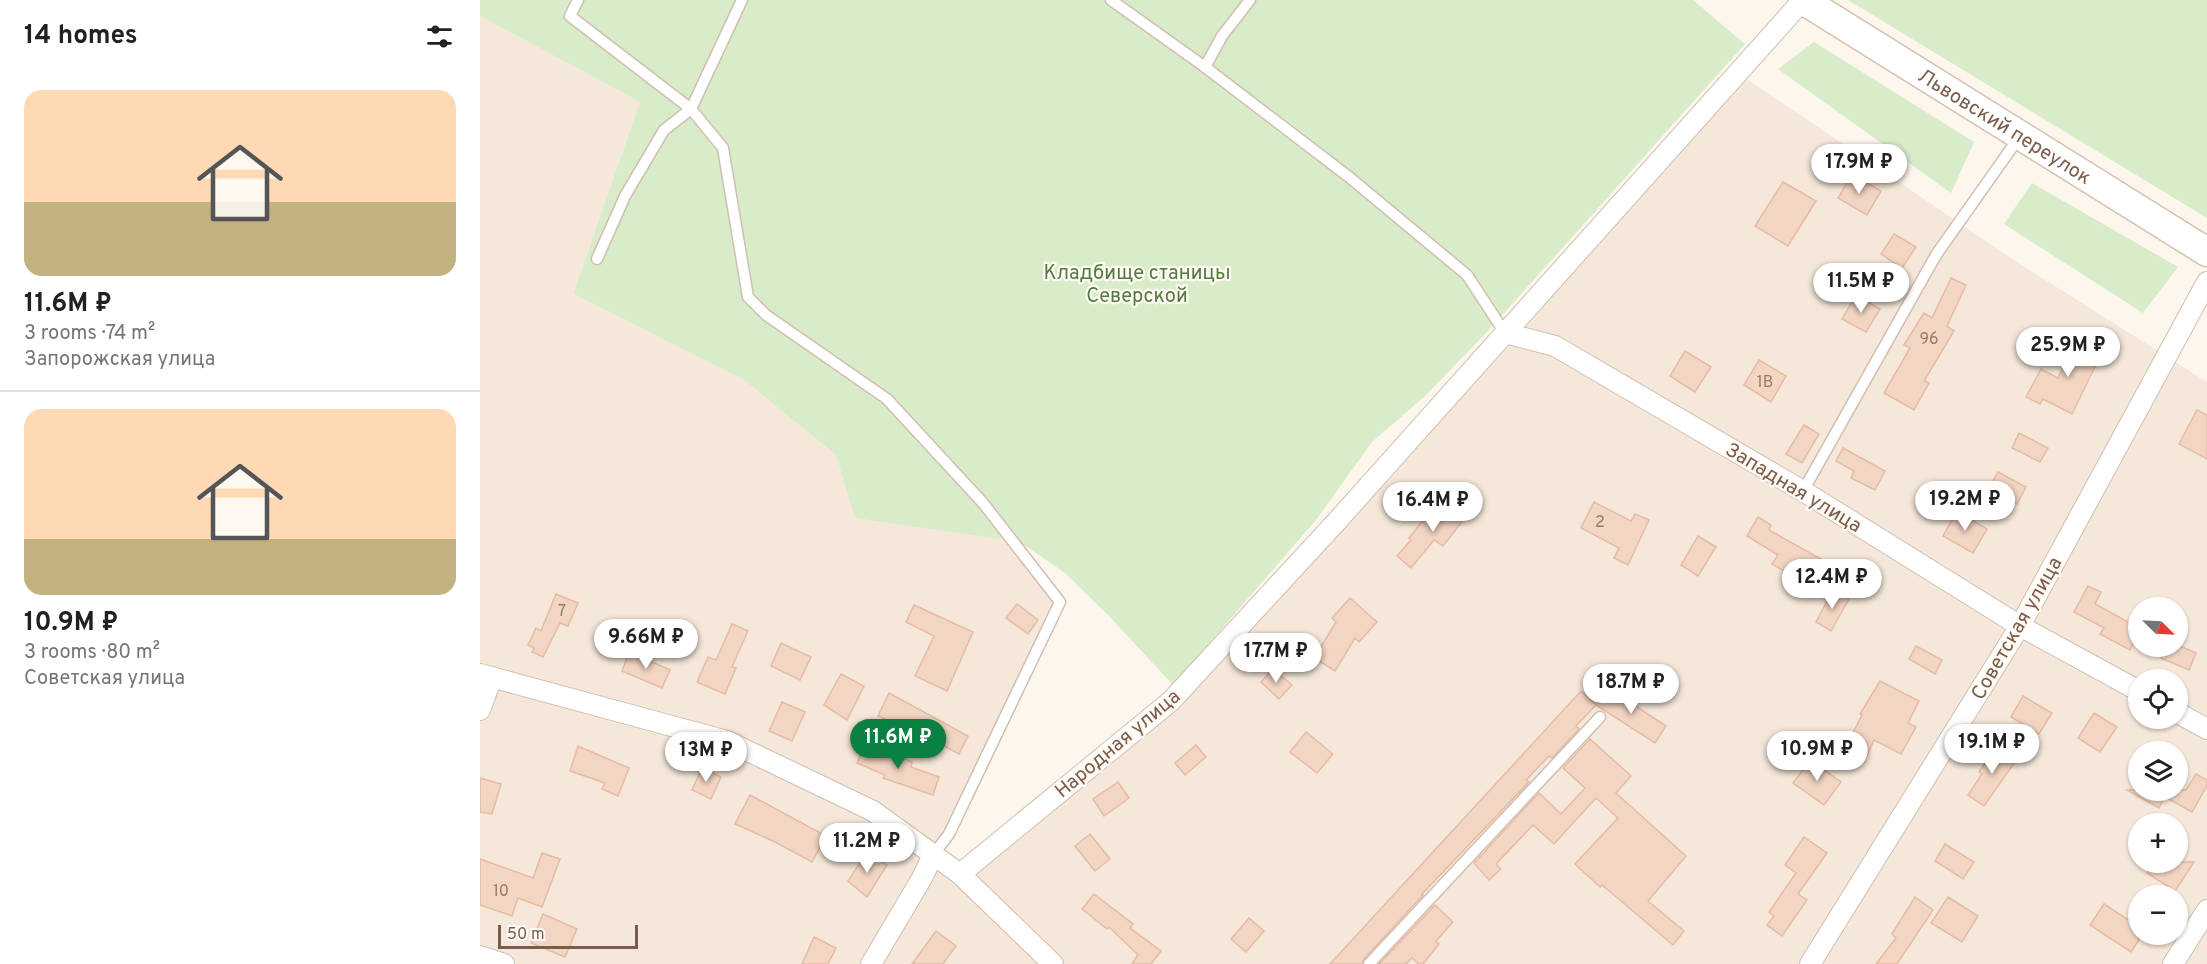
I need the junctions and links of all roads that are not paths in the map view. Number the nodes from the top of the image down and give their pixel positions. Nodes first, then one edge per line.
1 (579, 0) edge
2 (742, 0) edge
3 (1111, 0) edge
4 (1250, 0) edge
5 (1803, 0) edge
6 (1205, 67) junction
7 (691, 110) junction
8 (2020, 136) junction
9 (2207, 252) edge
10 (597, 259) dead end
11 (2207, 282) edge
12 (1505, 333) junction
13 (1803, 491) junction
14 (2020, 626) junction
15 (486, 675) edge
16 (2128, 685) edge
17 (480, 710) edge
18 (1600, 717) dead end
19 (2188, 719) edge
20 (2207, 729) edge
21 (933, 855) junction
22 (960, 874) junction
23 (2207, 910) edge
24 (480, 956) edge
25 (504, 964) edge
26 (871, 964) edge
27 (1053, 964) edge
28 (1369, 964) edge
29 (1810, 964) edge
30 (2173, 964) edge

1 - 7 lane
2 - 7 lane
3 - 6 lane
4 - 6 lane
5 - 8 main road, Львовский переулок
5 - 12 street, Народная улица
6 - 12 lane
7 - 10 lane
7 - 21 lane
8 - 9 main road, Львовский переулок
8 - 13 lane
11 - 14 street, Советская улица
12 - 13 street, Западная улица
12 - 22 street, Народная улица
13 - 14 street, Западная улица
14 - 16 street, Западная улица
14 - 29 street, Советская улица
15 - 17 street
15 - 21 street
18 - 28 lane
19 - 20 street
21 - 22 street
21 - 26 street
22 - 27 street
23 - 30 street
24 - 25 street

